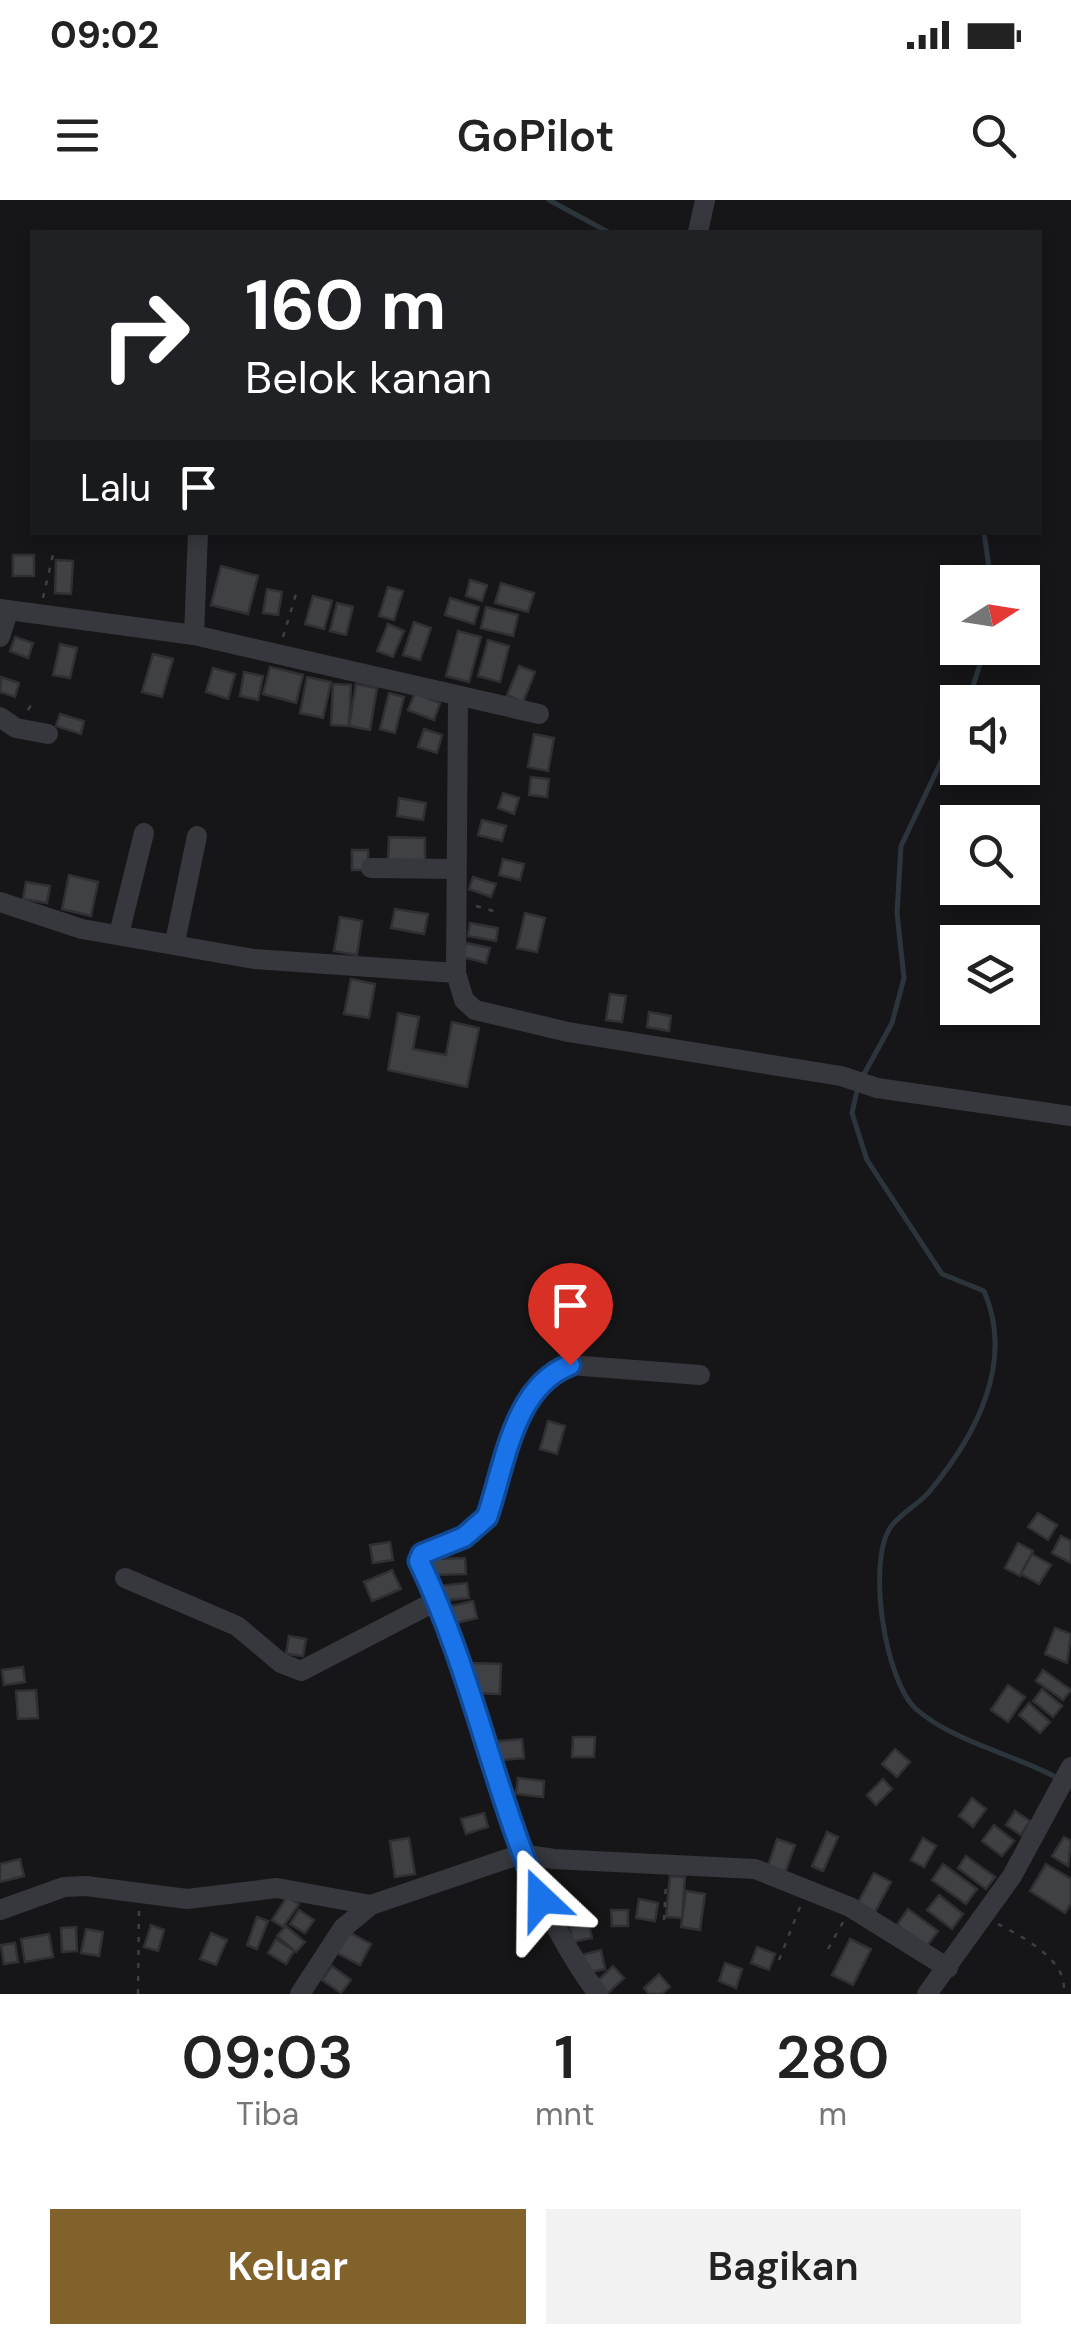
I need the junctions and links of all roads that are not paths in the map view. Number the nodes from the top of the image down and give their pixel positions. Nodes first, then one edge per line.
1 (705, 200) edge
2 (698, 230) edge
3 (198, 535) edge
4 (4, 610) edge
5 (194, 635) junction
6 (0, 636) edge
7 (458, 698) junction
8 (538, 714) dead end
9 (0, 717) edge
10 (48, 734) dead end
11 (144, 833) dead end
12 (197, 836) dead end
13 (371, 868) dead end
14 (455, 869) junction
15 (0, 902) edge
16 (119, 934) junction
17 (175, 942) junction
18 (456, 973) junction
19 (1071, 1116) edge
20 (700, 1376) dead end
21 (125, 1578) dead end
22 (434, 1602) junction
23 (1071, 1767) edge
24 (1058, 1810) edge
25 (521, 1854) junction
26 (371, 1904) junction
27 (0, 1910) edge
28 (948, 1968) junction
29 (300, 1994) edge
30 (598, 1994) edge
31 (928, 1994) edge

1 - 2 street
3 - 5 street
4 - 5 street
4 - 6 street
5 - 7 street
7 - 8 street
7 - 14 street
9 - 10 street
11 - 16 street
12 - 17 street
13 - 14 street
14 - 18 street
15 - 16 street
16 - 17 street
17 - 18 street
18 - 19 street
20 - 22 street
21 - 22 street
22 - 25 street
23 - 24 street
24 - 28 street
25 - 26 street
25 - 28 street
25 - 30 street
26 - 27 street
26 - 29 street
28 - 31 street

